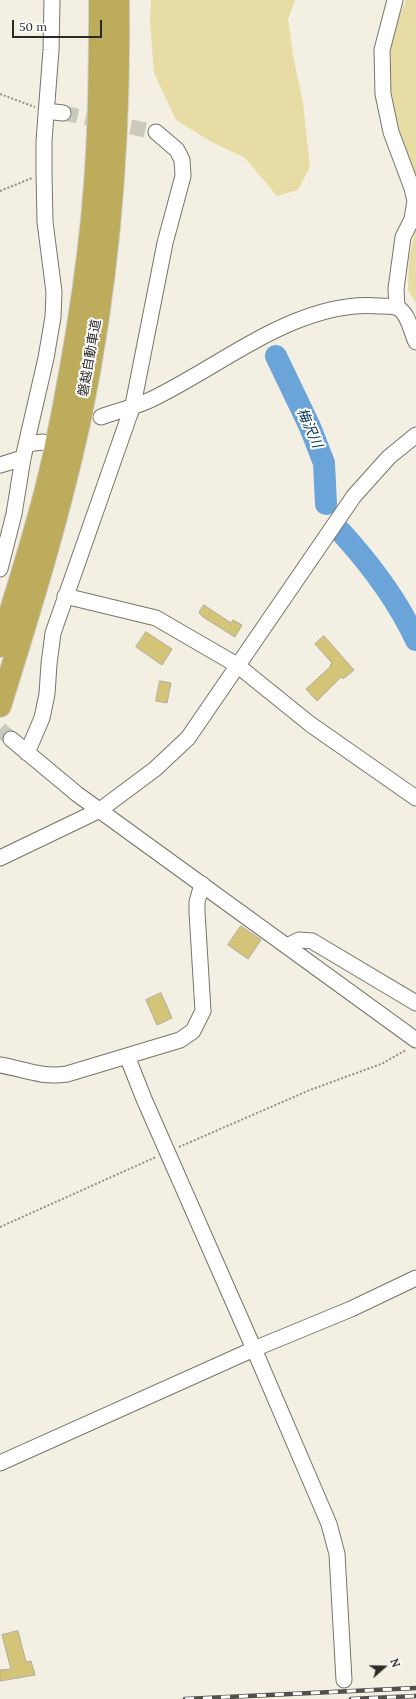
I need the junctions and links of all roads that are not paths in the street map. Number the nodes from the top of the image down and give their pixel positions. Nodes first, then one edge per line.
1 (52, 0) edge
2 (100, 0) edge
3 (118, 0) edge
4 (395, 0) edge
5 (46, 111) junction
6 (63, 113) tunnel mouth
7 (156, 132) tunnel mouth
8 (397, 307) junction
9 (416, 342) edge
10 (133, 405) junction
11 (101, 417) dead end
12 (416, 435) edge
13 (43, 442) dead end
14 (25, 451) junction
15 (0, 465) edge
16 (0, 569) edge
17 (65, 596) junction
18 (0, 646) edge
19 (237, 665) junction
20 (0, 706) edge
21 (11, 739) tunnel mouth
22 (26, 753) junction
23 (416, 798) edge
24 (100, 810) junction
25 (0, 858) edge
26 (202, 884) junction
27 (288, 946) junction
28 (416, 1003) edge
29 (412, 1044) edge
30 (127, 1056) junction
31 (0, 1065) edge
32 (416, 1278) edge
33 (254, 1348) junction
34 (0, 1463) edge
35 (344, 1680) dead end

1 - 5 street
2 - 18 highway, 磐越自動車道
3 - 20 highway, 磐越自動車道
4 - 8 street
5 - 6 street
5 - 14 street
7 - 10 street
8 - 9 street
8 - 10 street
10 - 11 street
10 - 17 street
12 - 19 street
13 - 14 street
14 - 15 street
14 - 16 street
17 - 19 street
17 - 22 street
19 - 23 street
19 - 24 street
21 - 22 street
22 - 24 street
24 - 25 street
24 - 26 street
26 - 27 street
26 - 30 street
27 - 28 street
27 - 29 street
30 - 31 street
30 - 33 street
32 - 33 street
33 - 34 street
33 - 35 street

